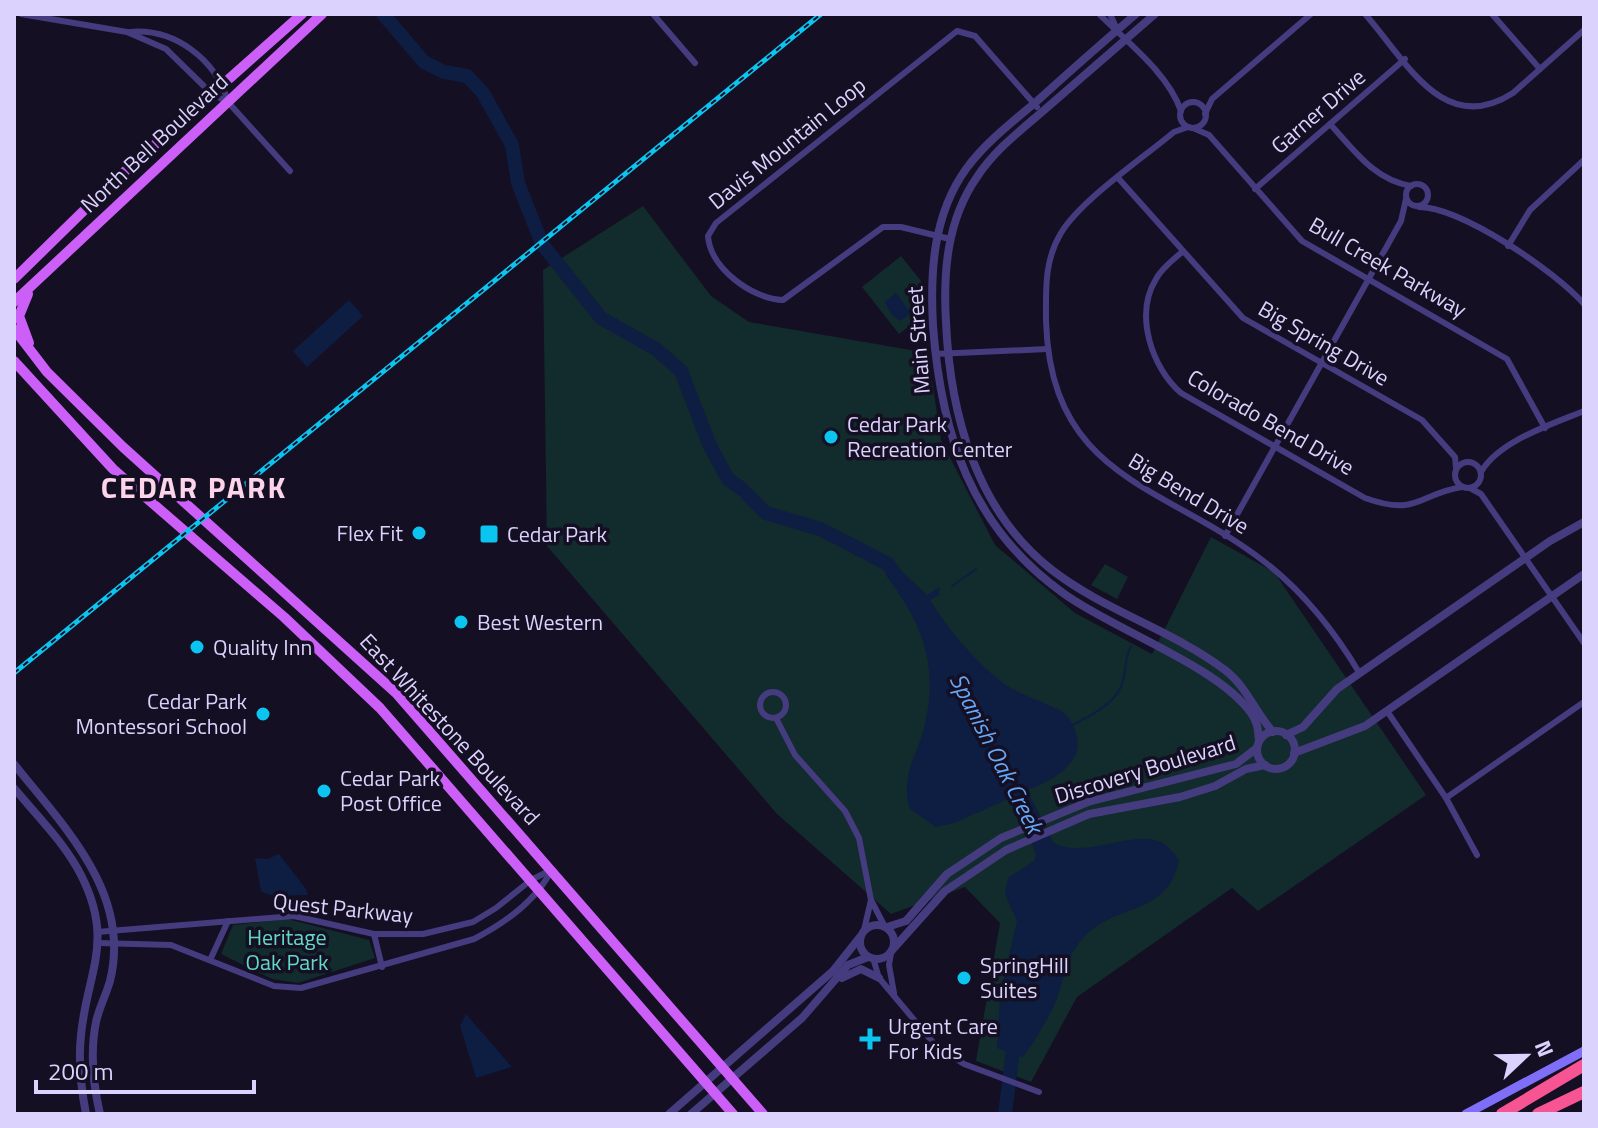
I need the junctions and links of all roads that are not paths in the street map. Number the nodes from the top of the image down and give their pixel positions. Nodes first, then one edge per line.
1 (21, 14) edge
2 (302, 14) edge
3 (322, 14) edge
4 (653, 14) edge
5 (1099, 14) edge
6 (1110, 14) edge
7 (1136, 14) edge
8 (1155, 14) edge
9 (1311, 14) edge
10 (1365, 14) edge
11 (1492, 14) edge
12 (1118, 30) junction
13 (1584, 30) edge
14 (127, 32) junction
15 (1126, 39) junction
16 (1405, 59) junction
17 (695, 63) dead end
18 (1540, 69) junction
19 (223, 83) junction
20 (212, 94) junction
21 (1176, 96) junction
22 (1212, 99) junction
23 (228, 102) junction
24 (1034, 103) junction
25 (1194, 103) junction
26 (1042, 112) junction
27 (1181, 114) junction
28 (1205, 116) junction
29 (1330, 124) junction
30 (1191, 128) junction
31 (1174, 132) junction
32 (1209, 135) junction
33 (1584, 160) edge
34 (290, 171) dead end
35 (1119, 179) junction
36 (1395, 183) junction
37 (1411, 186) junction
38 (1255, 189) junction
39 (1428, 192) junction
40 (1406, 198) junction
41 (1417, 207) junction
42 (1436, 207) junction
43 (1401, 221) junction
44 (938, 236) junction
45 (950, 239) junction
46 (1508, 246) junction
47 (1182, 252) junction
48 (17, 275) edge
49 (40, 277) junction
50 (1368, 279) junction
51 (1584, 291) edge
52 (1578, 297) junction
53 (14, 302) edge
54 (1584, 304) edge
55 (14, 329) edge
56 (1047, 349) junction
57 (947, 353) junction
58 (935, 354) junction
59 (34, 356) junction
60 (14, 361) edge
61 (1321, 363) junction
62 (1584, 411) edge
63 (1545, 428) junction
64 (962, 434) junction
65 (951, 437) junction
66 (1274, 447) junction
67 (1455, 457) junction
68 (1471, 462) junction
69 (1486, 463) junction
70 (1455, 472) junction
71 (1481, 472) junction
72 (1480, 481) junction
73 (1462, 487) junction
74 (1470, 488) junction
75 (1449, 489) junction
76 (1481, 494) junction
77 (1584, 522) edge
78 (1013, 530) junction
79 (1225, 536) junction
80 (1004, 538) junction
81 (1526, 559) junction
82 (1584, 574) edge
83 (1552, 597) junction
84 (1125, 613) junction
85 (1117, 625) junction
86 (1584, 643) edge
87 (1360, 674) junction
88 (1584, 702) edge
89 (1387, 711) junction
90 (776, 718) junction
91 (1273, 732) junction
92 (1286, 735) junction
93 (1258, 745) junction
94 (1294, 753) junction
95 (14, 764) edge
96 (1265, 765) junction
97 (14, 788) edge
98 (1446, 798) junction
99 (1477, 855) dead end
100 (551, 871) junction
101 (531, 880) junction
102 (541, 891) junction
103 (871, 900) junction
104 (229, 920) junction
105 (885, 926) junction
106 (458, 928) junction
107 (112, 931) junction
108 (97, 932) junction
109 (374, 934) junction
110 (862, 934) junction
111 (98, 943) junction
112 (113, 943) junction
113 (463, 943) junction
114 (892, 951) junction
115 (211, 958) junction
116 (870, 958) junction
117 (382, 967) junction
118 (879, 978) junction
119 (829, 990) junction
120 (894, 993) junction
121 (1584, 1051) edge
122 (1584, 1065) edge
123 (721, 1068) junction
124 (731, 1079) junction
125 (706, 1082) junction
126 (715, 1092) junction
127 (1039, 1092) dead end
128 (1584, 1092) edge
129 (86, 1114) edge
130 (100, 1114) edge
131 (669, 1114) edge
132 (691, 1114) edge
133 (733, 1114) edge
134 (763, 1114) edge
135 (1466, 1114) edge
136 (1502, 1114) edge
137 (1538, 1114) edge

1 - 14 street
2 - 19 main road, North Bell Boulevard
3 - 23 main road, North Bell Boulevard
4 - 17 street
5 - 12 street
6 - 12 street
7 - 12 street, Main Street
8 - 15 street, Main Street
9 - 22 street
10 - 16 street
11 - 18 street
12 - 15 street
12 - 24 street, Main Street
13 - 18 street
14 - 19 street
14 - 20 street
15 - 21 street
15 - 26 street, Main Street
16 - 18 street
16 - 29 street, Garner Drive
19 - 20 main road, North Bell Boulevard
19 - 23 street
20 - 23 street
20 - 48 main road, North Bell Boulevard
21 - 25 street
21 - 27 street
22 - 25 street
22 - 28 street
23 - 34 street
23 - 49 main road, North Bell Boulevard
24 - 26 street, Davis Mountain Loop
24 - 44 street, Main Street
24 - 44 street, Davis Mountain Loop
25 - 27 street
25 - 28 street
26 - 45 street, Main Street
27 - 30 street
27 - 31 street, Big Bend Drive
28 - 30 street
28 - 32 street, Bull Creek Parkway
29 - 36 street
29 - 38 street, Garner Drive
30 - 31 street, Big Bend Drive
30 - 32 street, Bull Creek Parkway
31 - 35 street, Big Bend Drive
32 - 38 street, Bull Creek Parkway
33 - 46 street
35 - 47 street, Big Spring Drive
35 - 56 street, Big Bend Drive
36 - 37 street
36 - 40 street
37 - 39 street
37 - 40 street
38 - 50 street, Bull Creek Parkway
39 - 41 street
39 - 42 street
40 - 41 street
40 - 43 street
41 - 42 street
41 - 43 street
42 - 46 street
43 - 50 street
44 - 45 street, Davis Mountain Loop
44 - 58 street, Main Street
45 - 57 street, Main Street
46 - 52 street
47 - 61 street, Big Spring Drive
47 - 66 street, Colorado Bend Drive
49 - 53 main road, North Bell Boulevard
49 - 59 main road
50 - 61 street
50 - 63 street, Bull Creek Parkway
51 - 52 street
52 - 54 street
55 - 59 main road, East Whitestone Boulevard
56 - 57 street
56 - 79 street, Big Bend Drive
57 - 58 street
57 - 64 street, Main Street
58 - 65 street, Main Street
59 - 100 main road, East Whitestone Boulevard
60 - 101 main road, East Whitestone Boulevard
61 - 66 street
61 - 67 street, Big Spring Drive
62 - 63 street
63 - 69 street
64 - 65 street
64 - 78 street, Main Street
65 - 80 street, Main Street
66 - 75 street, Colorado Bend Drive
66 - 79 street
67 - 68 street
67 - 70 street
68 - 69 street
68 - 70 street
68 - 71 street
69 - 71 street
70 - 73 street
70 - 75 street
71 - 72 street
72 - 74 street
72 - 76 street
73 - 74 street
73 - 75 street, Colorado Bend Drive
74 - 76 street
76 - 81 street
77 - 81 street
78 - 80 street
78 - 84 street, Main Street
79 - 87 street, Big Bend Drive
80 - 85 street, Main Street
81 - 83 street
81 - 87 street
82 - 83 street
83 - 86 street
83 - 89 street
84 - 85 street
84 - 91 street, Main Street
85 - 93 street, Main Street
87 - 92 street
88 - 98 street
89 - 94 street
89 - 98 street
90 - 90 street
90 - 103 street
91 - 92 street
91 - 93 street
92 - 94 street
93 - 96 street
93 - 105 street, Discovery Boulevard
94 - 96 street
95 - 107 street
96 - 114 street, Discovery Boulevard
97 - 108 street
98 - 99 street
100 - 101 street, Quest Parkway
100 - 102 street, Quest Parkway
100 - 123 main road, East Whitestone Boulevard
101 - 102 main road, East Whitestone Boulevard
101 - 106 street, Quest Parkway
102 - 113 street, Quest Parkway
102 - 125 main road, East Whitestone Boulevard
103 - 105 street
103 - 110 street
104 - 107 street, Quest Parkway
104 - 109 street, Quest Parkway
104 - 115 street
105 - 110 street
105 - 114 street
106 - 109 street, Quest Parkway
106 - 113 street
107 - 108 street, Quest Parkway
107 - 112 street
108 - 111 street
109 - 117 street
110 - 116 street
110 - 123 street
111 - 112 street, Quest Parkway
111 - 129 street
112 - 115 street, Quest Parkway
112 - 130 street
113 - 117 street, Quest Parkway
114 - 116 street
114 - 120 street
115 - 117 street, Quest Parkway
116 - 118 street
116 - 119 street
118 - 119 street
118 - 120 street
119 - 124 street
120 - 127 street
121 - 135 main road
122 - 136 highway
123 - 124 main road, East Whitestone Boulevard
123 - 125 street
124 - 126 street
124 - 134 main road, East Whitestone Boulevard
125 - 126 main road, East Whitestone Boulevard
125 - 131 street
126 - 132 street
126 - 133 main road, East Whitestone Boulevard
128 - 137 highway

